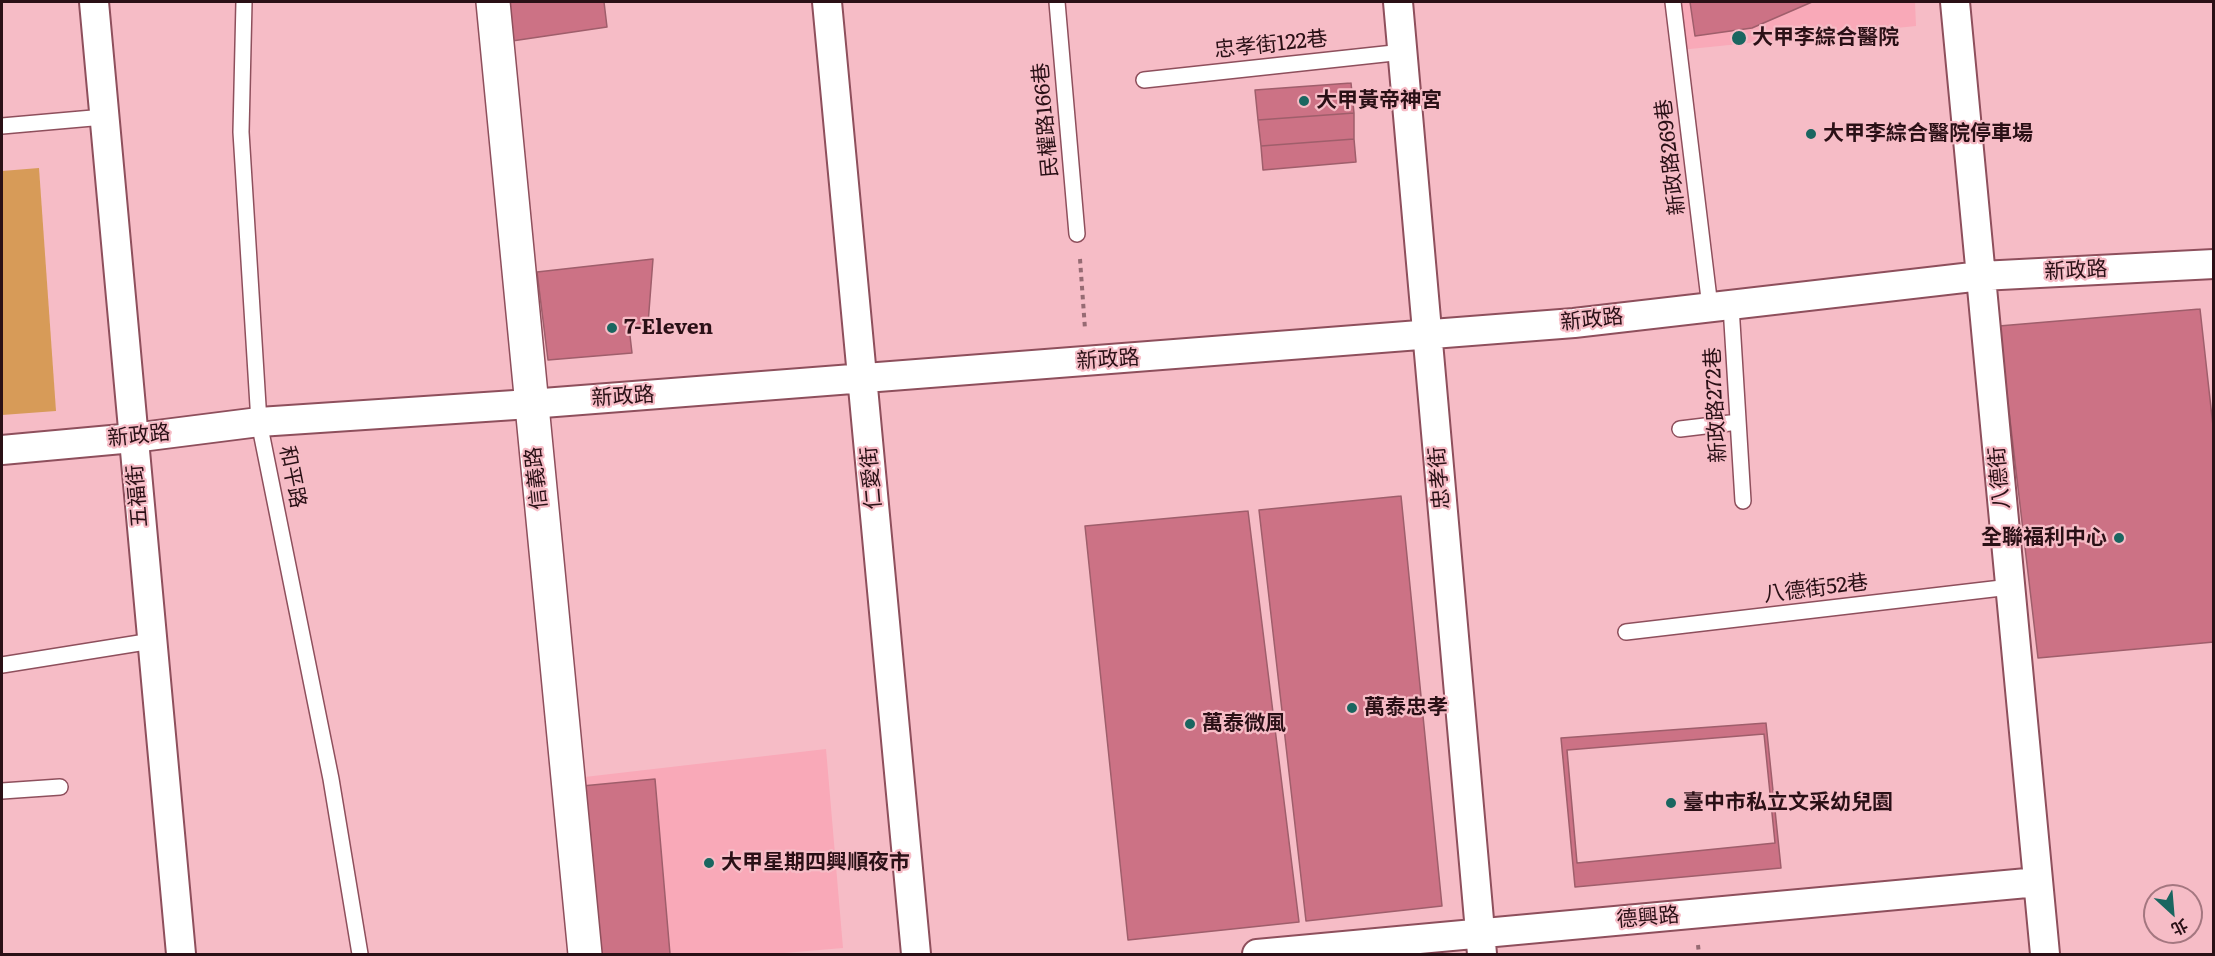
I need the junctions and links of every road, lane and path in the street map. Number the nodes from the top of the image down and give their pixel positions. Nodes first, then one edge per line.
1 (94, 2) edge
2 (243, 2) edge
3 (493, 2) edge
4 (827, 2) edge
5 (1057, 2) edge
6 (1398, 2) edge
7 (1673, 2) edge
8 (1955, 2) edge
9 (1403, 52) junction
10 (1144, 80) dead end
11 (104, 117) junction
12 (2, 126) edge
13 (1077, 234) joint
14 (2214, 264) edge
15 (1981, 276) junction
16 (1720, 307) junction
17 (1428, 335) junction
18 (1088, 361) junction
19 (862, 379) junction
20 (530, 404) junction
21 (259, 422) junction
22 (1738, 422) junction
23 (1680, 429) dead end
24 (133, 438) junction
25 (2, 450) edge
26 (1743, 501) dead end
27 (2010, 587) junction
28 (1626, 632) dead end
29 (152, 641) junction
30 (2, 665) edge
31 (60, 787) dead end
32 (2, 791) edge
33 (2038, 882) junction
34 (1481, 944) edge
35 (181, 954) edge
36 (360, 954) edge
37 (585, 954) edge
38 (916, 954) edge
39 (1257, 954) edge
40 (2045, 954) edge

1 - 11 street, 五福街
2 - 21 lane, 和平路
3 - 20 street, 信義路
4 - 19 street, 仁愛街
5 - 13 lane, 民權路166巷
6 - 9 street, 忠孝街
7 - 16 lane, 新政路269巷
8 - 15 street, 八德街
9 - 10 lane, 忠孝街122巷
9 - 17 street, 忠孝街
11 - 12 lane
11 - 24 street, 五福街
13 - 18 path
14 - 15 street, 新政路
15 - 16 street, 新政路
15 - 27 street, 八德街
16 - 17 street, 新政路
16 - 22 lane, 新政路272巷
17 - 18 street, 新政路
17 - 34 street, 忠孝街
18 - 19 street, 新政路
19 - 20 street, 新政路
19 - 38 street, 仁愛街
20 - 21 street, 新政路
20 - 37 street, 信義路
21 - 24 street, 新政路
21 - 36 lane, 和平路
22 - 23 lane
22 - 26 lane, 新政路272巷
24 - 25 street, 新政路
24 - 29 street, 五福街
27 - 28 lane, 八德街52巷
27 - 33 street, 八德街
29 - 30 lane
29 - 35 street, 五福街
31 - 32 lane
33 - 34 street, 德興路
33 - 40 street, 八德街
34 - 39 street, 德興路

